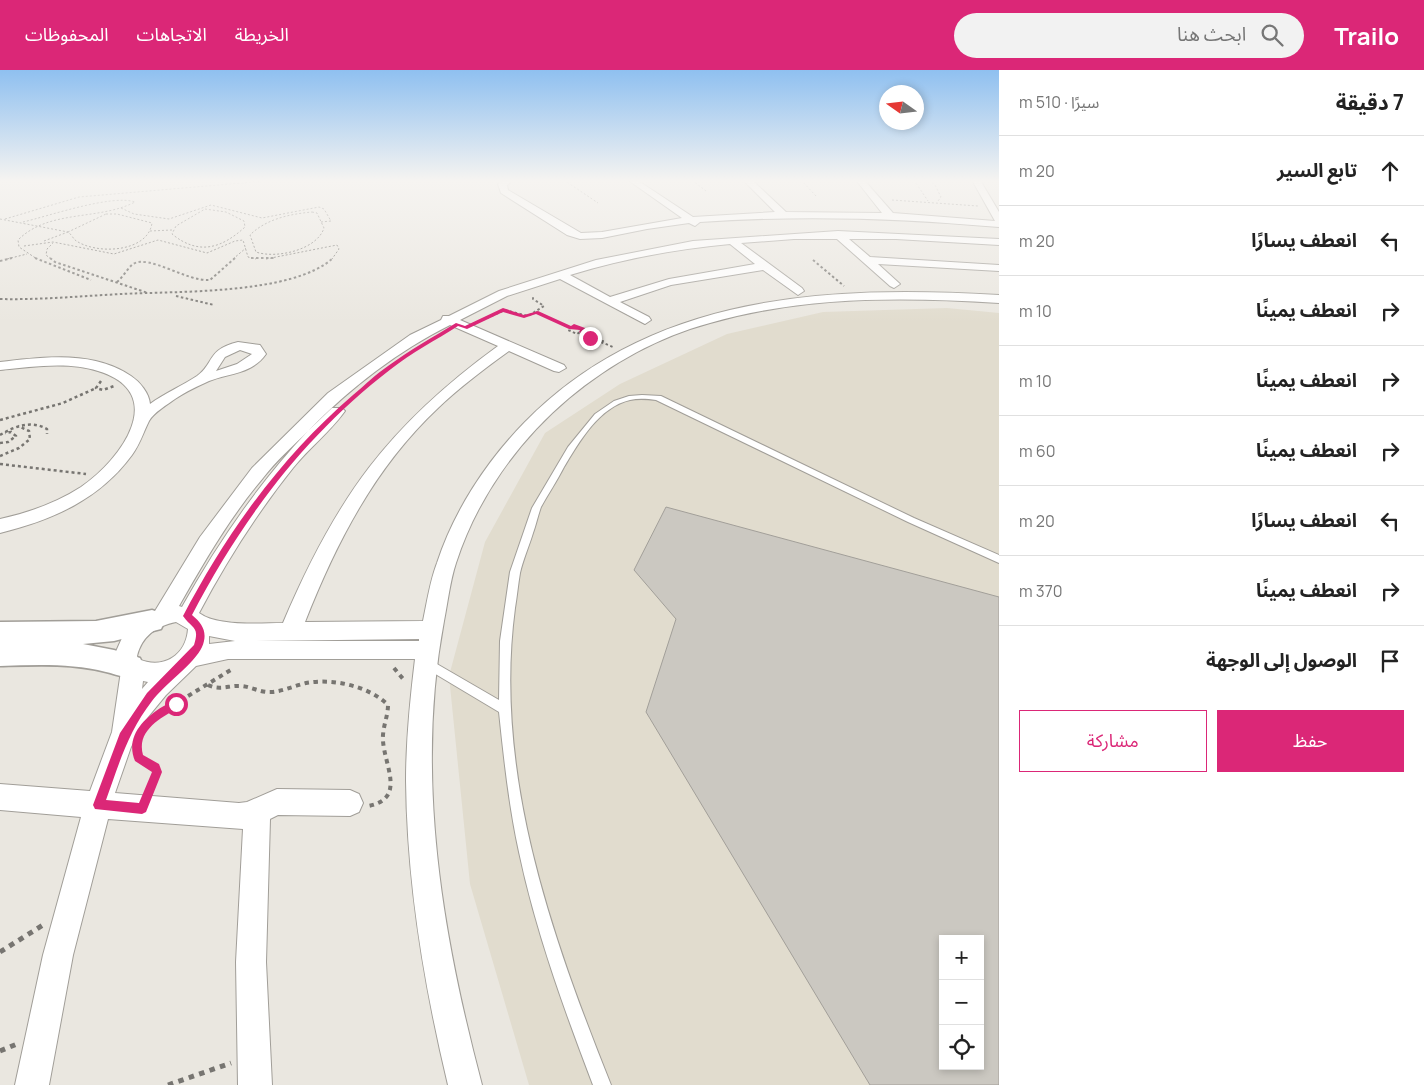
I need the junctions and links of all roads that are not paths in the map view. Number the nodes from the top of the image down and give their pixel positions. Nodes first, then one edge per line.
1 (564, 227) edge
2 (636, 227) edge
3 (702, 227) edge
4 (841, 236) junction
5 (719, 240) junction
6 (999, 242) edge
7 (735, 244) junction
8 (999, 246) edge
9 (868, 260) junction
10 (766, 266) junction
11 (999, 268) edge
12 (564, 276) junction
13 (894, 284) dead end
14 (798, 291) dead end
15 (999, 299) edge
16 (609, 301) junction
17 (645, 320) dead end
18 (457, 324) junction
19 (507, 346) junction
20 (0, 366) edge
21 (559, 368) dead end
22 (204, 378) dead end
23 (133, 384) junction
24 (179, 390) junction
25 (144, 416) junction
26 (0, 526) edge
27 (999, 559) edge
28 (158, 618) junction
29 (193, 621) junction
30 (291, 630) junction
31 (0, 633) edge
32 (427, 647) junction
33 (0, 654) edge
34 (186, 660) junction
35 (132, 668) junction
36 (504, 709) junction
37 (130, 742) junction
38 (0, 797) edge
39 (350, 803) road end
40 (99, 805) junction
41 (258, 811) junction
42 (32, 1085) edge
43 (255, 1085) edge
44 (465, 1085) edge
45 (602, 1085) edge

1 - 2 street
3 - 5 street
4 - 5 street
4 - 6 street
4 - 7 street
4 - 8 street
4 - 9 street
5 - 12 street
7 - 10 street
7 - 12 street
9 - 11 street
9 - 13 street
10 - 14 street
10 - 16 street
12 - 16 street
12 - 18 street
15 - 32 street
16 - 17 street
18 - 19 street
18 - 28 street
18 - 29 street
19 - 21 street
19 - 30 street
20 - 23 street
22 - 24 street
23 - 24 street
23 - 25 street
24 - 25 street
25 - 26 street
27 - 36 lane
28 - 29 street
28 - 31 street
28 - 35 street
29 - 30 street
29 - 34 street
30 - 32 street
32 - 34 street
32 - 36 lane
32 - 44 street
33 - 35 street
34 - 35 street
34 - 37 street
35 - 37 street
36 - 45 lane
37 - 40 street
38 - 40 street
39 - 41 street
40 - 41 street
40 - 42 street
41 - 43 street

